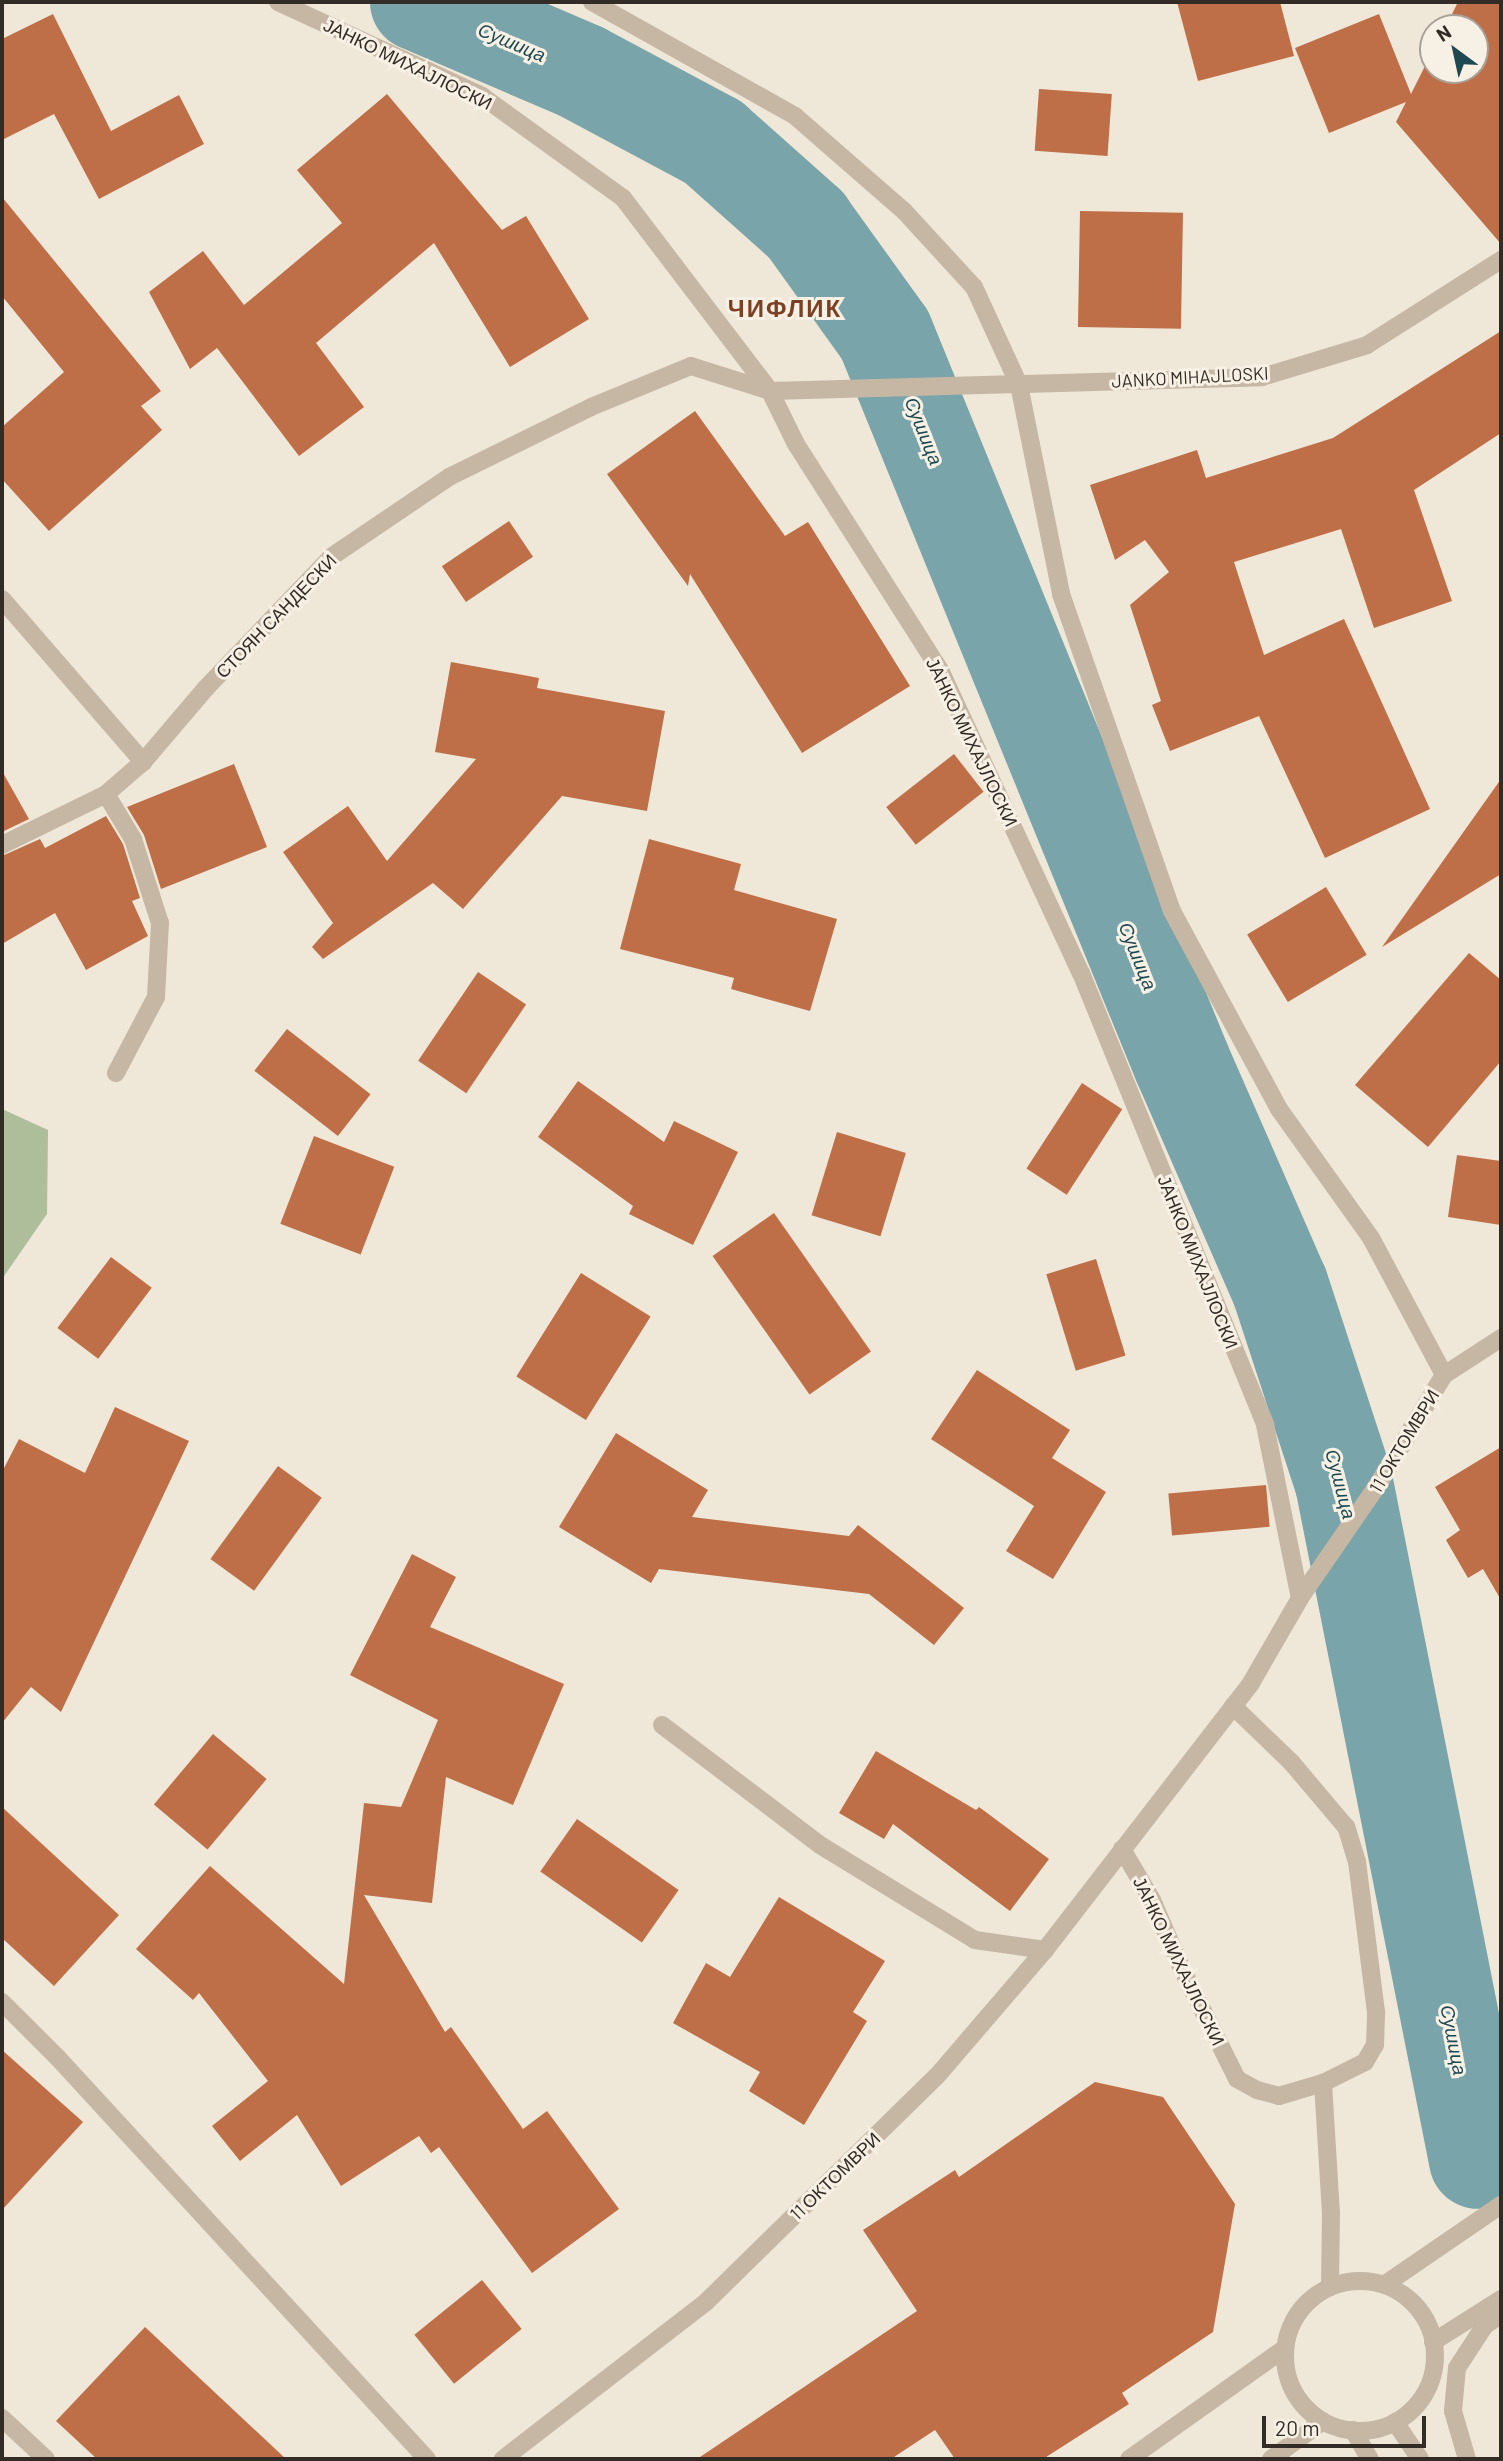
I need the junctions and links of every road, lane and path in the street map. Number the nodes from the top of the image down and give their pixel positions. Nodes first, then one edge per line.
1 (278, 2) edge
2 (592, 2) edge
3 (1501, 260) edge
4 (1019, 385) junction
5 (769, 391) junction
6 (2, 598) edge
7 (143, 762) junction
8 (106, 794) junction
9 (2, 845) edge
10 (116, 1073) dead end
11 (1501, 1338) edge
12 (1444, 1375) junction
13 (1300, 1598) junction
14 (1233, 1706) junction
15 (662, 1726) dead end
16 (1122, 1849) junction
17 (1045, 1950) junction
18 (2, 2002) edge
19 (1323, 2082) junction
20 (1501, 2205) edge
21 (1384, 2285) junction
22 (1330, 2287) junction
23 (1501, 2300) edge
24 (1501, 2315) edge
25 (1433, 2342) junction
26 (1285, 2347) junction
27 (2, 2418) edge
28 (1323, 2421) junction
29 (1395, 2422) junction
30 (1353, 2430) junction
31 (46, 2459) edge
32 (427, 2459) edge
33 (503, 2459) edge
34 (1129, 2459) edge
35 (1271, 2459) edge
36 (1370, 2459) edge
37 (1420, 2459) edge
38 (1467, 2459) edge

1 - 5 street, ЈАНКО МИХАЈЛОСКИ
2 - 4 street
3 - 4 street, JANKO MIHAJLOSKI
4 - 5 street
4 - 12 street
5 - 7 street, СТОЯН САНДЕСКИ
5 - 13 street, ЈАНКО МИХАЈЛОСКИ
6 - 7 street
7 - 8 street, СТОЯН САНДЕСКИ
8 - 9 street, СТОЯН САНДЕСКИ
8 - 10 street
11 - 12 street, 11 ОКТОМВРИ
12 - 13 street, 11 ОКТОМВРИ
13 - 14 street
14 - 16 street
14 - 19 street, ЈАНКО МИХАЈЛОСКИ
15 - 17 street
16 - 17 street, 11 ОКТОМВРИ
16 - 19 street, ЈАНКО МИХАЈЛОСКИ
17 - 33 street, 11 ОКТОМВРИ
18 - 32 street
19 - 22 street
20 - 21 street
21 - 22 street
21 - 25 street
22 - 26 street
23 - 25 street
24 - 38 street
25 - 29 street
26 - 28 street
26 - 34 street
27 - 31 street
28 - 30 street
28 - 35 street
29 - 30 street
29 - 37 street
30 - 36 street

